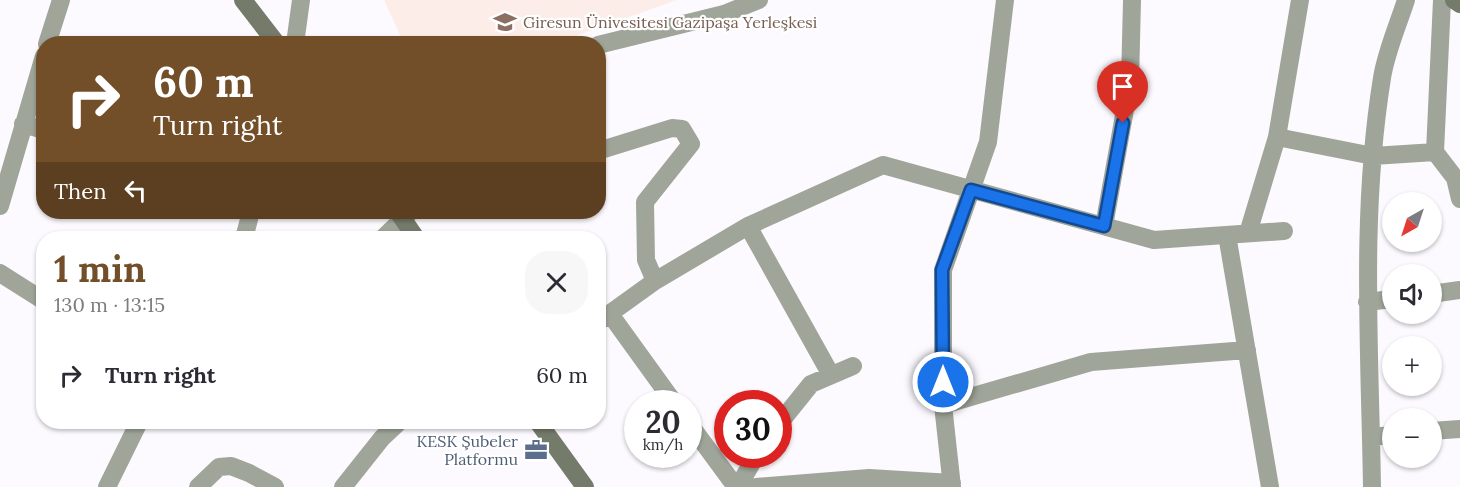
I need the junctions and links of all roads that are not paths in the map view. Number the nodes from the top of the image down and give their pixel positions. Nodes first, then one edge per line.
1 (61, 0) edge
2 (243, 0) edge
3 (301, 0) edge
4 (759, 0) edge
5 (1005, 0) edge
6 (1300, 0) edge
7 (1406, 0) edge
8 (1442, 0) edge
9 (1454, 0) edge
10 (1132, 1) edge
11 (1460, 4) edge
12 (50, 36) edge
13 (271, 36) edge
14 (296, 36) edge
15 (606, 43) edge
16 (36, 82) edge
17 (23, 124) junction
18 (36, 128) edge
19 (1277, 137) junction
20 (606, 149) edge
21 (1435, 152) junction
22 (1373, 156) junction
23 (971, 190) junction
24 (1460, 199) edge
25 (0, 206) edge
26 (399, 219) edge
27 (748, 226) junction
28 (1104, 226) junction
29 (389, 231) edge
30 (1284, 231) dead end
31 (1248, 233) junction
32 (1227, 235) junction
33 (0, 273) edge
34 (655, 281) junction
35 (1460, 290) edge
36 (1442, 292) edge
37 (36, 296) edge
38 (1382, 300) edge
39 (1367, 302) junction
40 (606, 317) edge
41 (606, 320) edge
42 (1247, 350) junction
43 (853, 366) dead end
44 (831, 375) junction
45 (663, 390) edge
46 (943, 405) junction
47 (792, 408) edge
48 (136, 429) edge
49 (392, 429) edge
50 (542, 429) edge
51 (1460, 429) edge
52 (1442, 430) edge
53 (1382, 436) edge
54 (1371, 437) junction
55 (702, 441) edge
56 (749, 468) edge
57 (952, 485) edge
58 (107, 487) edge
59 (198, 487) edge
60 (275, 487) edge
61 (343, 487) edge
62 (585, 487) edge
63 (737, 487) edge
64 (756, 487) edge
65 (1270, 487) edge
66 (1372, 487) edge

1 - 12 street
2 - 13 street
3 - 14 street
4 - 15 street
5 - 23 street
6 - 19 street
7 - 22 street
8 - 21 street
9 - 11 street
10 - 28 street
16 - 17 street
17 - 18 street
17 - 25 street
19 - 22 street
19 - 31 street
20 - 34 street
21 - 22 street
21 - 24 street
22 - 39 street
23 - 27 street
23 - 28 street
23 - 46 street
26 - 29 street
27 - 34 street
27 - 44 street
28 - 32 street
30 - 31 street
31 - 32 street
32 - 42 street
33 - 37 street
34 - 40 street
35 - 36 street
38 - 39 street
39 - 54 street
41 - 45 street
42 - 46 street
42 - 65 street
43 - 44 street
44 - 47 street
46 - 57 street
48 - 58 street
49 - 61 street
50 - 62 street
51 - 52 street
53 - 54 street
54 - 66 street
55 - 63 street
56 - 63 street
57 - 64 street
59 - 60 street

